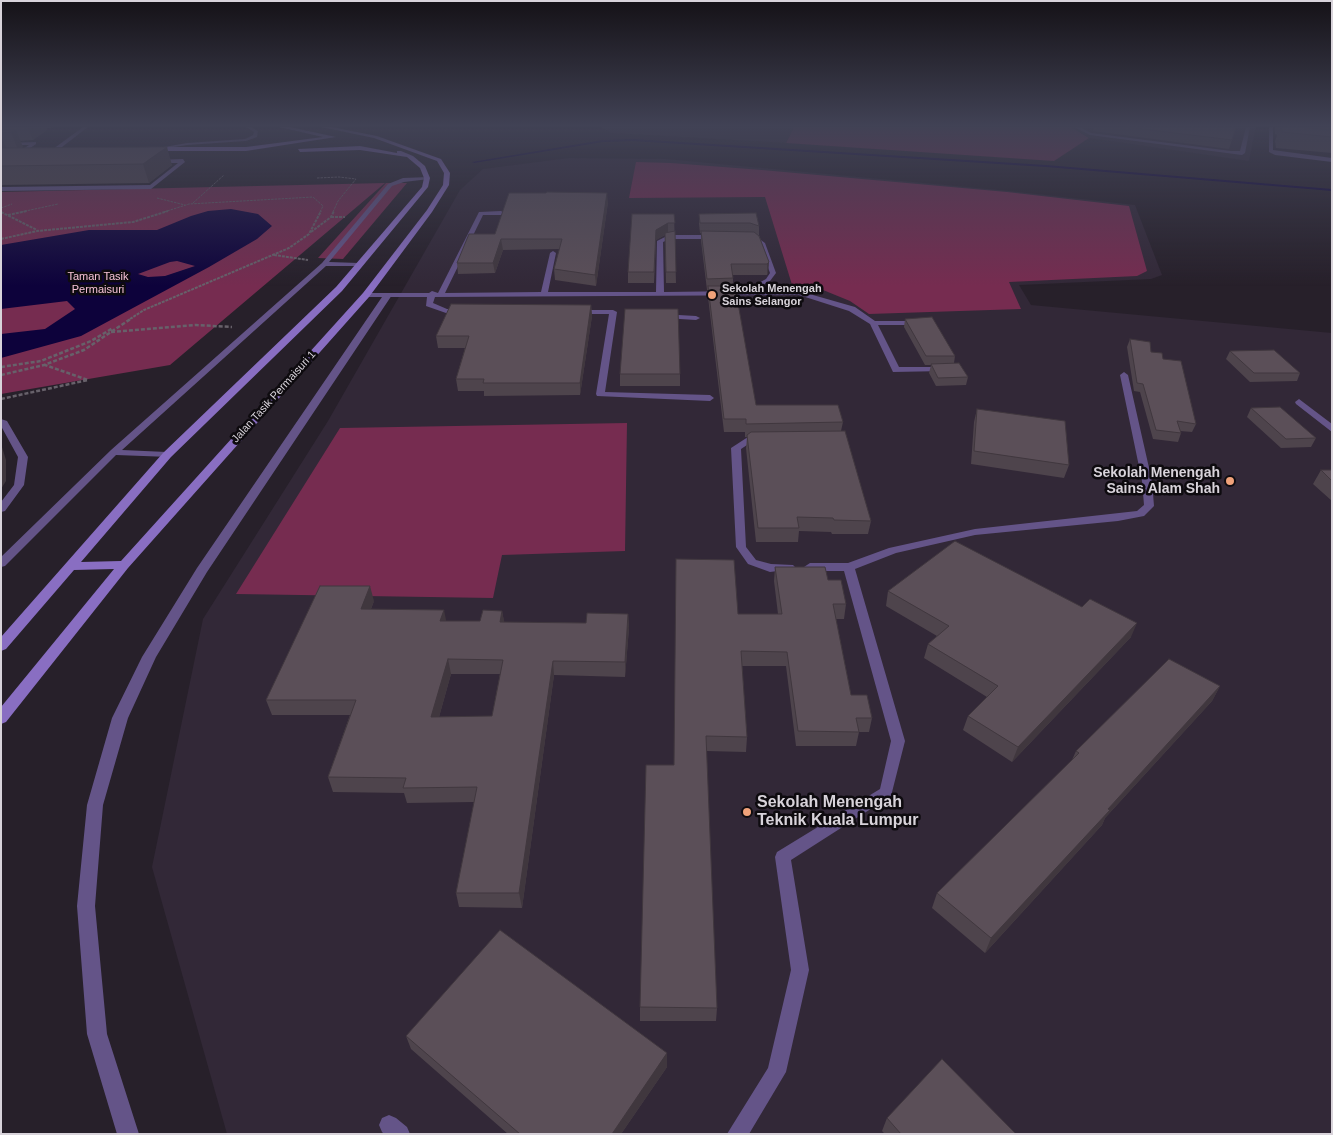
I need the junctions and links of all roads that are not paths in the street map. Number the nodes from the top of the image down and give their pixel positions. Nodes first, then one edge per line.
1 (159, 180) edge
2 (402, 180) edge
3 (427, 180) edge
4 (446, 180) edge
5 (1, 189) edge
6 (501, 213) edge
7 (415, 220) dead end
8 (424, 220) junction
9 (722, 237) edge
10 (740, 237) edge
11 (553, 253) edge
12 (324, 264) junction
13 (359, 266) junction
14 (544, 293) junction
15 (660, 293) junction
16 (742, 293) junction
17 (366, 294) junction
18 (432, 294) junction
19 (442, 294) junction
20 (388, 295) junction
21 (466, 311) edge
22 (564, 312) edge
23 (613, 312) junction
24 (622, 313) dead end
25 (659, 315) edge
26 (696, 318) dead end
27 (872, 323) junction
28 (927, 323) edge
29 (955, 368) edge
30 (1124, 375) dead end
31 (710, 398) dead end
32 (1299, 402) dead end
33 (1, 422) edge
34 (1332, 429) edge
35 (767, 440) edge
36 (114, 452) junction
37 (167, 455) junction
38 (1, 509) edge
39 (1, 564) edge
40 (124, 565) junction
41 (71, 566) junction
42 (849, 567) junction
43 (1, 646) edge
44 (1, 718) edge
45 (128, 1134) edge
46 (737, 1134) edge

1 - 5 lane
2 - 12 lane
3 - 13 main road
4 - 8 main road, Jalan Tasik Permaisuri 1
6 - 19 lane
7 - 8 main road
8 - 17 main road, Jalan Tasik Permaisuri 1
9 - 15 lane
10 - 16 lane
11 - 14 lane
12 - 13 lane
12 - 36 lane
13 - 37 main road
14 - 15 lane
14 - 19 lane
15 - 16 lane
16 - 27 lane
17 - 20 street
17 - 40 main road, Jalan Tasik Permaisuri 1
18 - 19 lane
18 - 20 lane
18 - 21 lane
20 - 45 street
22 - 23 lane
23 - 24 lane
23 - 31 lane
25 - 26 lane
27 - 28 lane
27 - 29 lane
30 - 42 lane
32 - 34 lane
33 - 38 lane
35 - 42 lane
36 - 37 lane
36 - 39 lane
37 - 41 main road
40 - 41 main road
40 - 44 main road, Jalan Tasik Permaisuri 1
41 - 43 main road
42 - 46 lane

